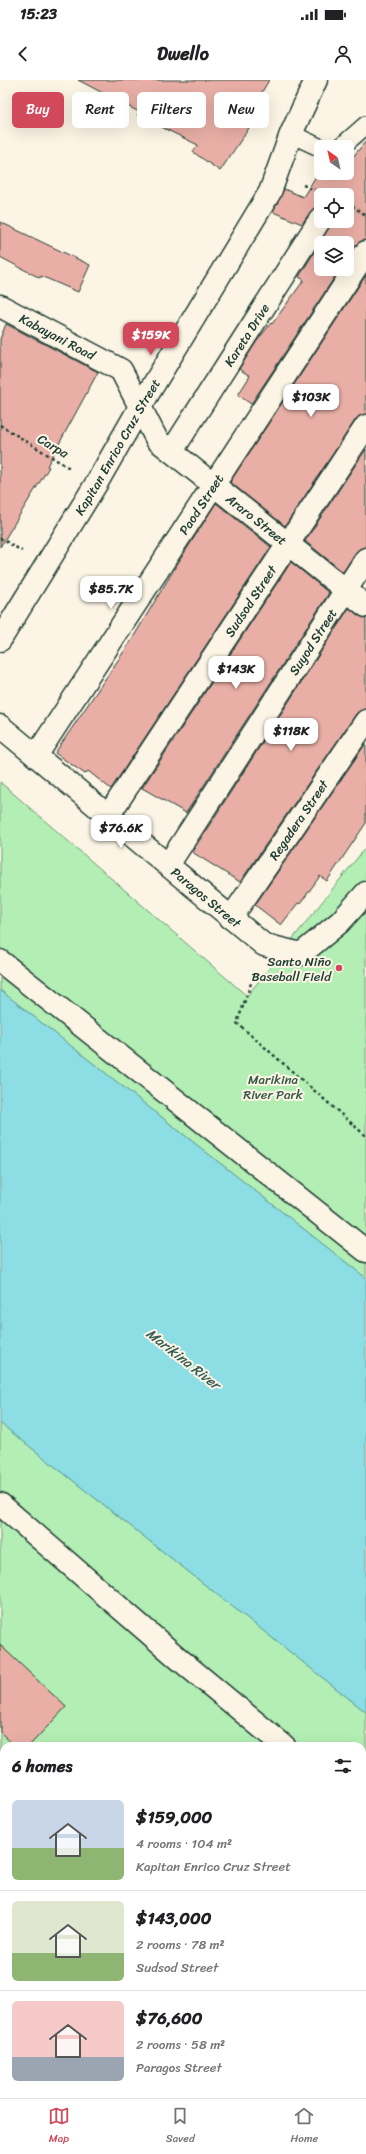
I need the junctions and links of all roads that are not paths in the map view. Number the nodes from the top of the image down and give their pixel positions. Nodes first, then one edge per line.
1 (316, 80) edge
2 (366, 124) edge
3 (291, 134) junction
4 (349, 140) edge
5 (314, 145) edge
6 (315, 228) edge
7 (366, 252) edge
8 (0, 306) edge
9 (140, 407) junction
10 (366, 426) edge
11 (172, 451) junction
12 (215, 483) junction
13 (289, 544) junction
14 (366, 559) edge
15 (346, 590) junction
16 (366, 606) edge
17 (0, 640) edge
18 (366, 721) edge
19 (0, 726) edge
20 (36, 756) junction
21 (108, 816) junction
22 (168, 865) junction
23 (366, 893) edge
24 (231, 918) junction
25 (0, 961) edge
26 (366, 1251) edge
27 (0, 1504) edge
28 (279, 1742) edge

1 - 3 street, Kapitan Enrico Cruz Street
2 - 4 lane
3 - 5 lane
3 - 9 street, Kapitan Enrico Cruz Street
6 - 11 street, Kareta Drive
7 - 12 street, Paod Street
8 - 9 street, Kabayani Road
9 - 11 street, Araro Street
9 - 17 street, Kapitan Enrico Cruz Street
10 - 13 street, Sudsod Street
11 - 12 street, Araro Street
12 - 13 street, Araro Street
12 - 20 street, Paod Street
13 - 15 street, Araro Street
13 - 21 street, Sudsod Street
14 - 15 street, Suyod Street
15 - 16 street, Araro Street
15 - 22 street, Suyod Street
18 - 24 street, Regadera Street
19 - 20 street, Paragos Street
20 - 21 street, Paragos Street
21 - 22 street, Paragos Street
22 - 24 street, Paragos Street
23 - 24 street, Paragos Street
25 - 26 street
27 - 28 street

